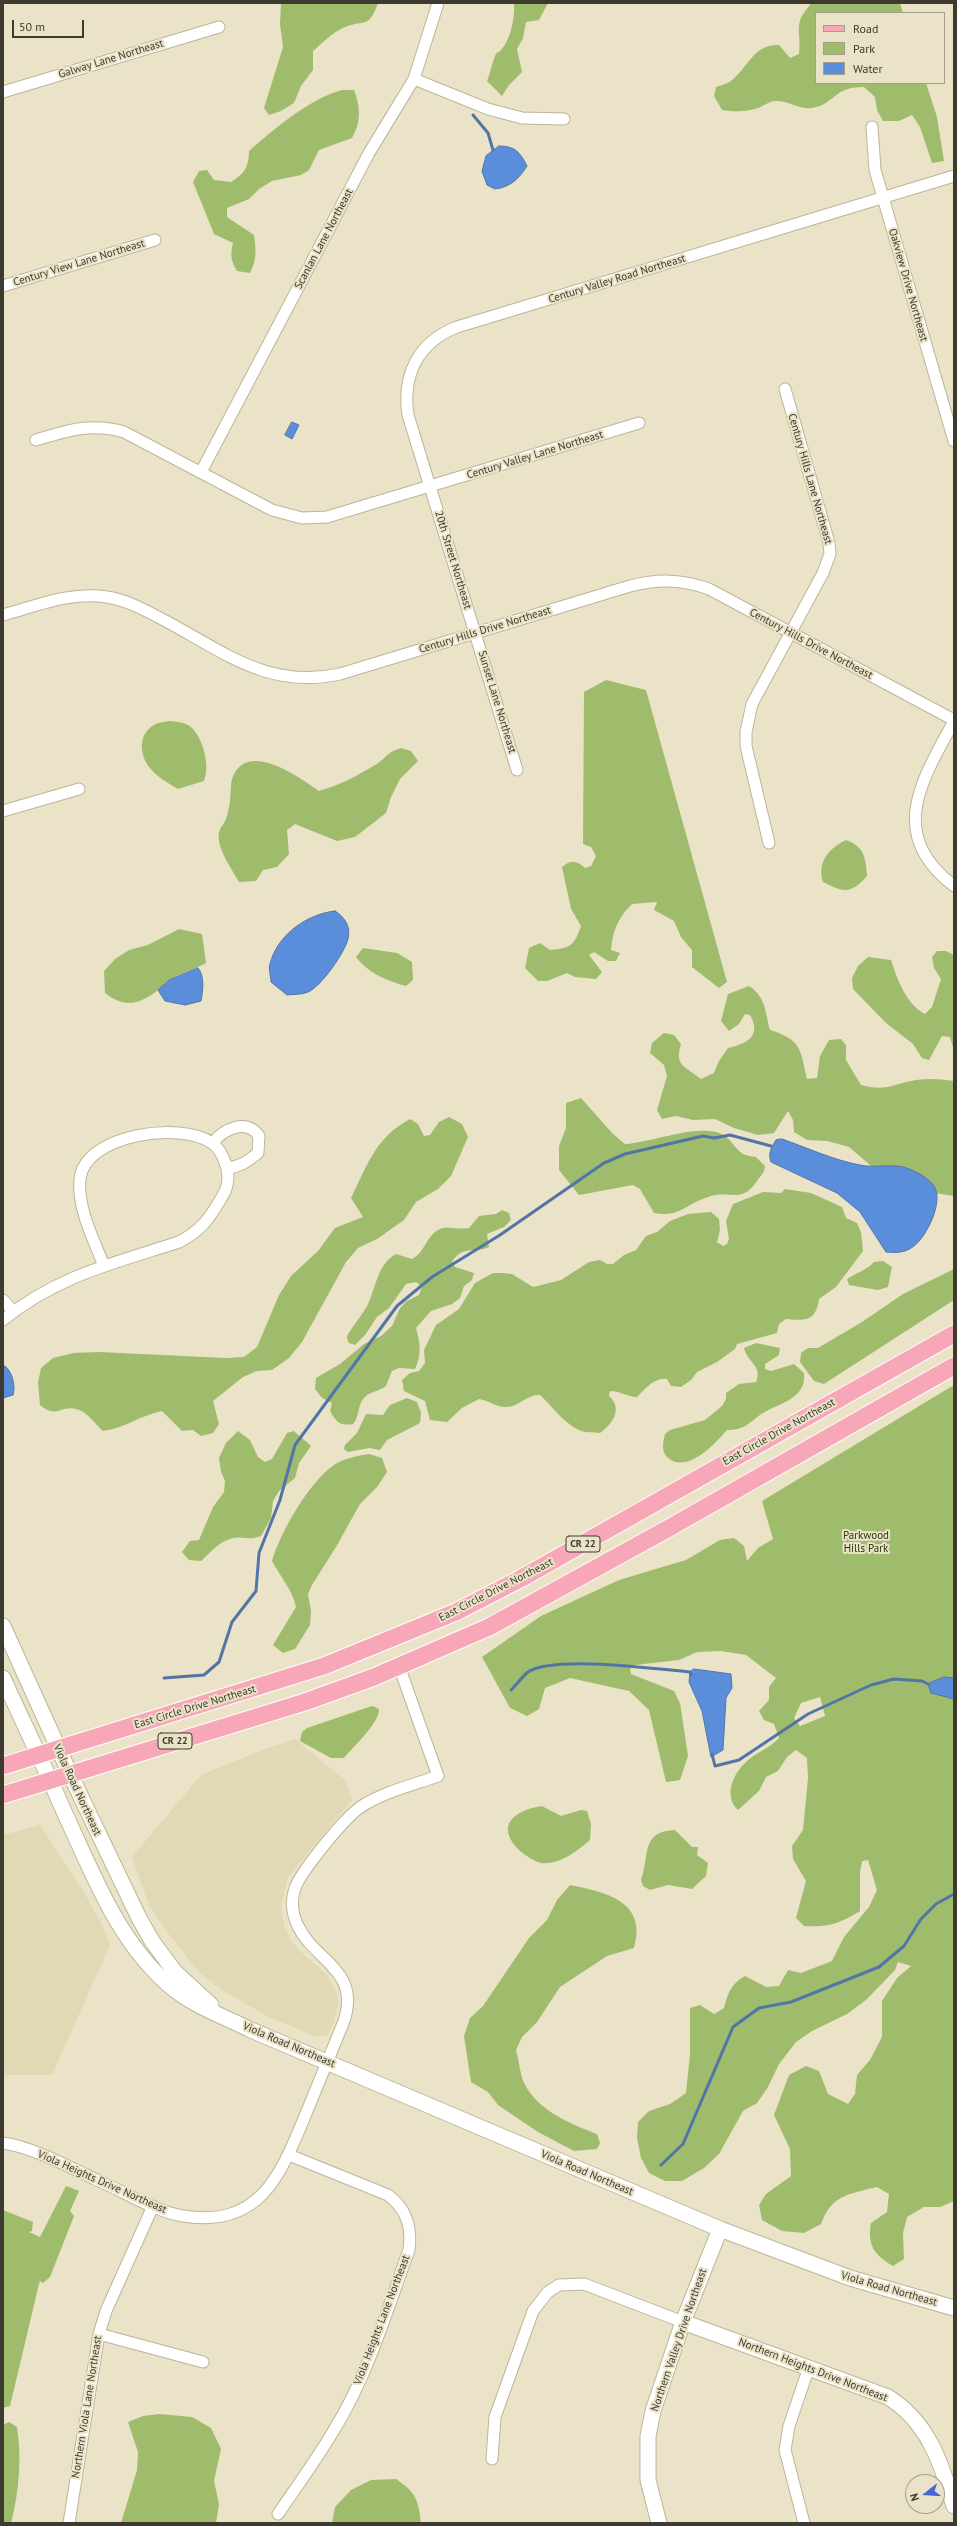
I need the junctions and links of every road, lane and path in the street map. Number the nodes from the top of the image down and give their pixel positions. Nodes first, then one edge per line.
1 (438, 3) edge
2 (219, 26) dead end
3 (414, 79) junction
4 (3, 92) edge
5 (564, 118) dead end
6 (872, 127) dead end
7 (954, 176) edge
8 (882, 198) junction
9 (155, 240) dead end
10 (3, 286) edge
11 (784, 389) dead end
12 (639, 423) dead end
13 (36, 440) dead end
14 (954, 441) edge
15 (201, 472) junction
16 (431, 487) junction
17 (3, 615) edge
18 (791, 632) junction
19 (476, 634) junction
20 (954, 721) edge
21 (518, 770) dead end
22 (79, 789) dead end
23 (3, 811) edge
24 (768, 843) dead end
25 (954, 886) edge
26 (213, 1143) junction
27 (227, 1168) junction
28 (104, 1266) junction
29 (3, 1300) edge
30 (14, 1311) junction
31 (3, 1320) edge
32 (954, 1334) edge
33 (954, 1366) edge
34 (3, 1626) edge
35 (399, 1666) junction
36 (3, 1678) edge
37 (58, 1748) junction
38 (38, 1754) junction
39 (3, 1766) edge
40 (70, 1774) junction
41 (50, 1780) junction
42 (3, 1795) edge
43 (227, 2018) junction
44 (328, 2061) junction
45 (3, 2143) edge
46 (289, 2155) junction
47 (153, 2206) junction
48 (720, 2229) junction
49 (954, 2308) edge
50 (683, 2322) junction
51 (99, 2334) junction
52 (203, 2362) dead end
53 (809, 2367) junction
54 (492, 2459) dead end
55 (954, 2506) edge
56 (278, 2514) dead end
57 (69, 2523) edge
58 (659, 2523) edge
59 (804, 2523) edge

1 - 3 street, Scanlan Lane Northeast
2 - 4 street, Galway Lane Northeast
3 - 5 street
3 - 15 street, Scanlan Lane Northeast
6 - 8 street, Oakview Drive Northeast
7 - 8 street, Century Valley Road Northeast
8 - 14 street, Oakview Drive Northeast
8 - 16 street, Century Valley Road Northeast
9 - 10 street, Century View Lane Northeast
11 - 18 street, Century Hills Lane Northeast
12 - 16 street, Century Valley Lane Northeast
13 - 15 street, Century Valley Lane Northeast
15 - 16 street, Century Valley Lane Northeast
16 - 19 street, 20th Street Northeast
17 - 19 street, Century Hills Drive Northeast
18 - 19 street, Century Hills Drive Northeast
18 - 20 street, Century Hills Drive Northeast
18 - 24 street, Century Hills Lane Northeast
19 - 21 street, Sunset Lane Northeast
20 - 25 street
22 - 23 street
26 - 27 street
26 - 27 street
26 - 28 street
27 - 28 street
28 - 30 street
29 - 30 street
30 - 31 street
32 - 37 main road, East Circle Drive Northeast / CR 22
33 - 35 main road, CR 22
34 - 37 main road, Viola Road Northeast
35 - 40 main road, CR 22
35 - 44 street, Viola Heights Drive Northeast
36 - 38 main road, Viola Road Northeast
37 - 38 main road, East Circle Drive Northeast / CR 22
37 - 40 main road, Viola Road Northeast
38 - 39 main road, East Circle Drive Northeast / CR 22
38 - 41 main road, Viola Road Northeast
40 - 41 main road, CR 22
40 - 43 main road, Viola Road Northeast
41 - 42 main road, CR 22
41 - 43 main road, Viola Road Northeast
43 - 44 main road, Viola Road Northeast
44 - 46 street, Viola Heights Drive Northeast
44 - 48 main road, Viola Road Northeast
45 - 47 street, Viola Heights Drive Northeast
46 - 47 street, Viola Heights Drive Northeast
46 - 56 street, Viola Heights Lane Northeast
47 - 51 street, Northern Viola Lane Northeast
48 - 49 main road, Viola Road Northeast
48 - 50 main road, Northern Valley Drive Northeast
50 - 53 main road, Northern Heights Drive Northeast
50 - 54 street
50 - 58 main road, Northern Valley Drive Northeast
51 - 52 street
51 - 57 street, Northern Viola Lane Northeast
53 - 55 main road, Northern Heights Drive Northeast
53 - 59 street

